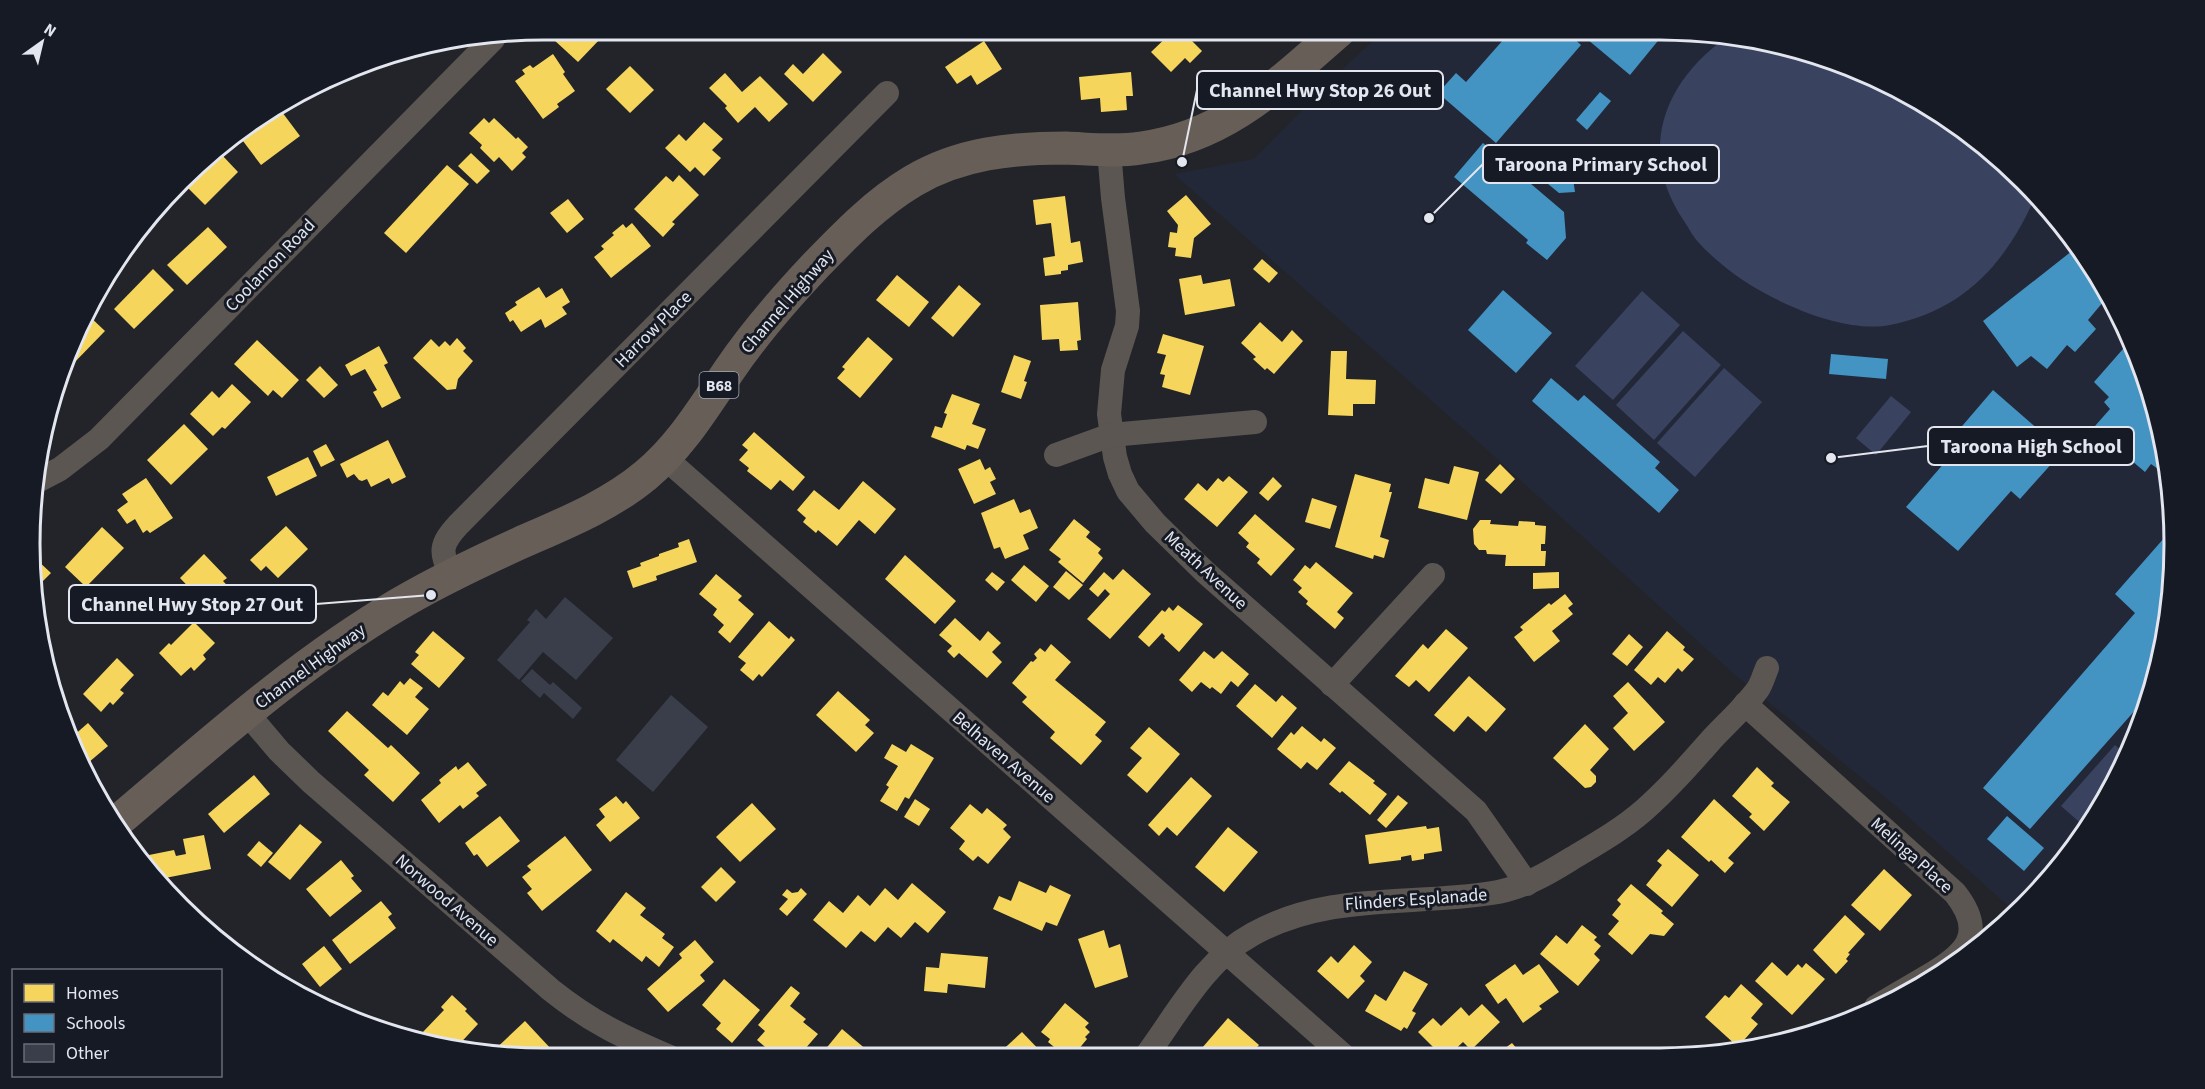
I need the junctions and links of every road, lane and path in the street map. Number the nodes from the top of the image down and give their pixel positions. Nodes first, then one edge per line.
1 (1328, 40) edge
2 (487, 44) edge
3 (886, 93) dead end
4 (1109, 150) junction
5 (1255, 422) dead end
6 (1111, 435) junction
7 (1056, 455) dead end
8 (665, 458) junction
9 (45, 477) edge
10 (452, 575) junction
11 (1433, 575) dead end
12 (1767, 668) dead end
13 (1332, 685) junction
14 (1745, 704) junction
15 (246, 712) junction
16 (121, 818) edge
17 (1527, 884) junction
18 (1964, 946) edge
19 (1226, 952) junction
20 (648, 1048) edge
21 (1152, 1048) edge
22 (1335, 1048) edge

1 - 4 main road, Channel Highway / B68
2 - 9 street, Coolamon Road
3 - 10 street, Harrow Place
4 - 6 street, Meath Avenue
4 - 8 main road, Channel Highway / B68
5 - 6 street
6 - 7 street
6 - 13 street, Meath Avenue
8 - 10 main road, Channel Highway / B68
8 - 19 street, Belhaven Avenue
10 - 15 main road, Channel Highway / B68
11 - 13 street
12 - 14 street, Flinders Esplanade
13 - 17 street, Meath Avenue
14 - 17 street, Flinders Esplanade
14 - 18 street, Melinga Place
15 - 16 main road, Channel Highway / B68
15 - 20 street, Norwood Avenue
17 - 19 street, Flinders Esplanade
19 - 21 street, Flinders Esplanade
19 - 22 street, Belhaven Avenue

